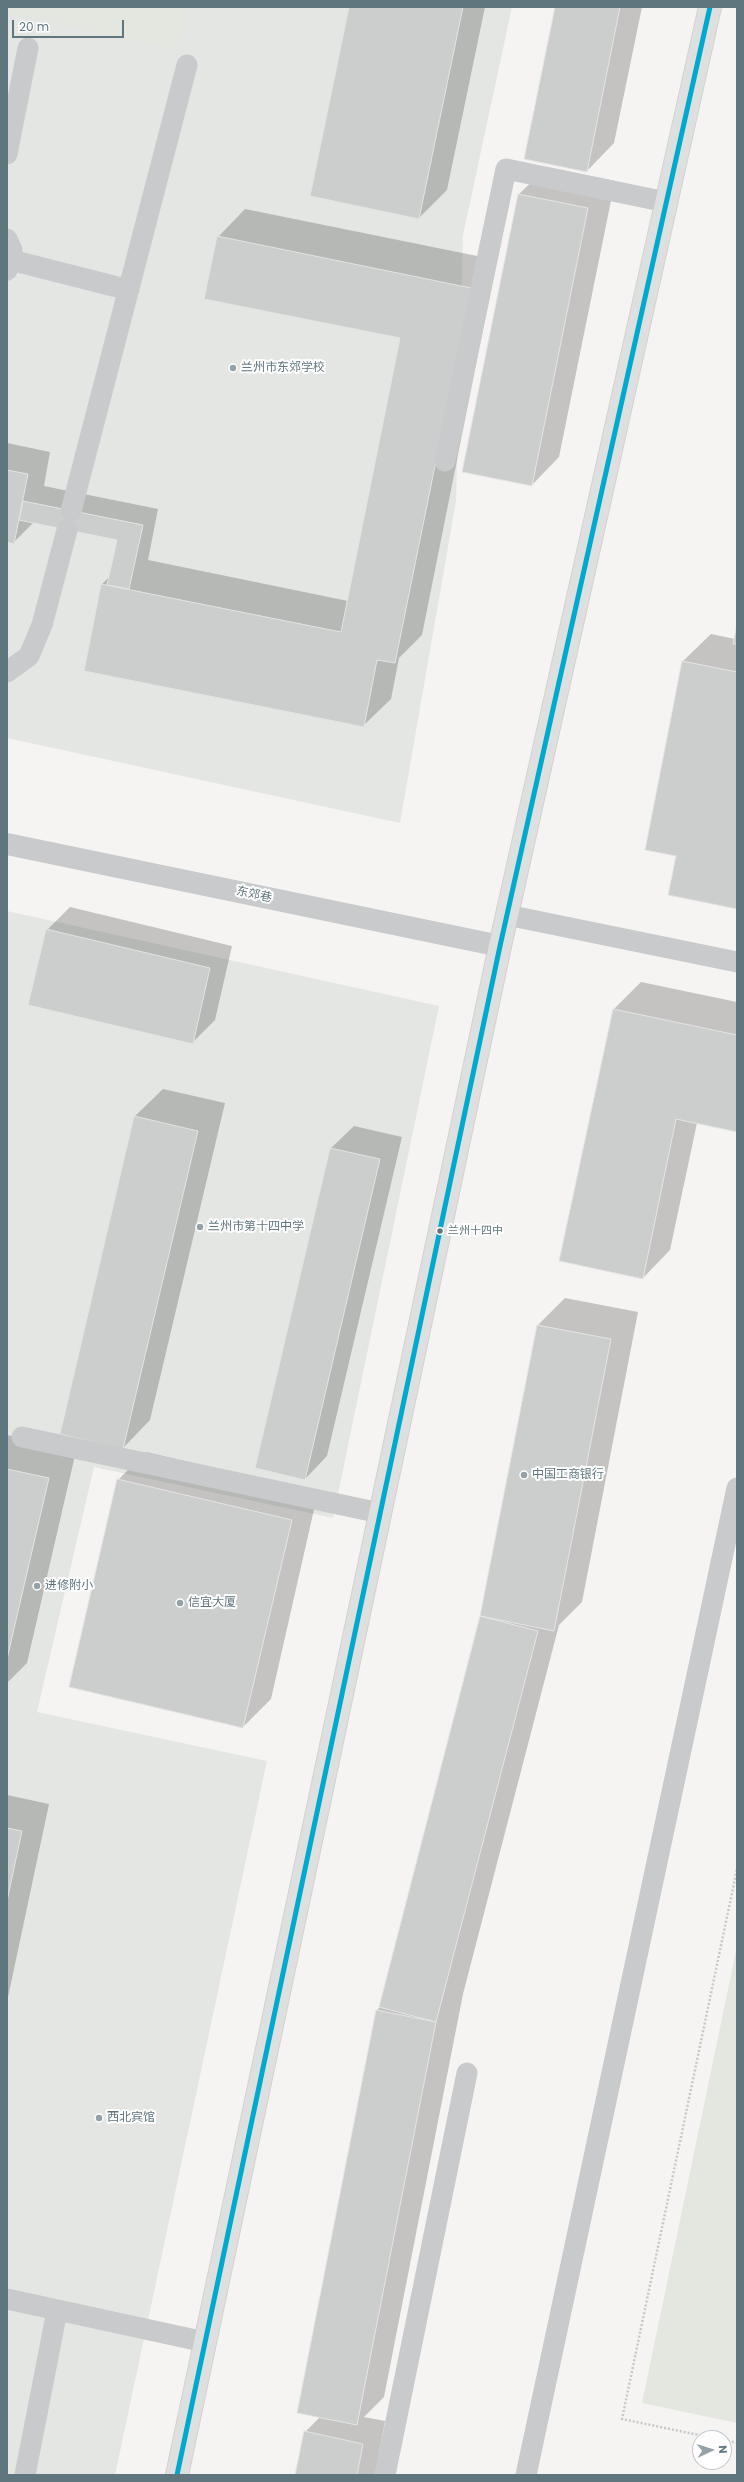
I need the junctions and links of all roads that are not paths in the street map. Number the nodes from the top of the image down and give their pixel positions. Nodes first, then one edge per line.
1 (710, 7) edge
2 (28, 48) dead end
3 (187, 65) dead end
4 (7, 154) edge
5 (666, 202) junction
6 (7, 239) edge
7 (9, 265) edge
8 (129, 290) junction
9 (445, 461) dead end
10 (7, 672) edge
11 (7, 844) edge
12 (507, 915) junction
13 (500, 946) junction
14 (737, 962) edge
15 (22, 1437) dead end
16 (737, 1488) edge
17 (380, 1513) junction
18 (467, 2073) dead end
19 (7, 2299) edge
20 (57, 2311) junction
21 (205, 2342) junction
22 (25, 2475) edge
23 (177, 2475) edge
24 (385, 2475) edge
25 (526, 2475) edge

1 - 5 main road
2 - 4 lane
3 - 8 lane
5 - 9 lane
5 - 12 main road
6 - 7 lane
7 - 8 lane
8 - 10 lane
11 - 13 street, 东郊巷
12 - 13 main road
12 - 14 lane
13 - 17 main road
15 - 17 lane
16 - 25 lane
17 - 21 main road
18 - 24 lane
19 - 20 lane
20 - 21 lane
20 - 22 lane
21 - 23 main road

